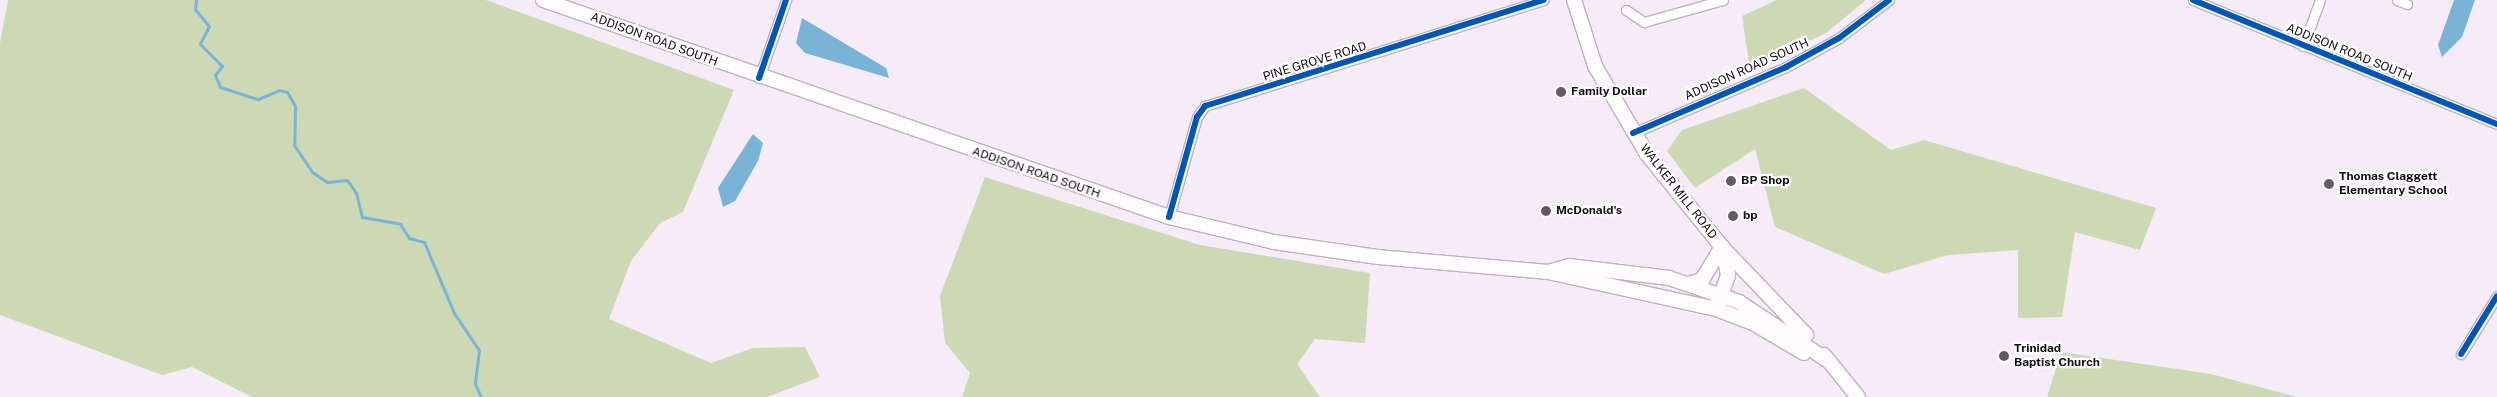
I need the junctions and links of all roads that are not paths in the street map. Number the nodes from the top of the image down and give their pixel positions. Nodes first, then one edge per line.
1 (543, 0) edge
2 (786, 0) edge
3 (1544, 0) edge
4 (1574, 0) edge
5 (1723, 0) edge
6 (1890, 0) edge
7 (2193, 0) edge
8 (2320, 0) edge
9 (2397, 0) edge
10 (2407, 4) dead end
11 (1626, 10) dead end
12 (2303, 46) junction
13 (759, 78) junction
14 (2497, 124) edge
15 (1633, 133) junction
16 (1169, 217) junction
17 (1722, 247) junction
18 (1548, 272) junction
19 (1688, 284) junction
20 (1722, 294) junction
21 (2497, 296) edge
22 (1716, 309) junction
23 (2461, 354) dead end
24 (1833, 367) junction
25 (1858, 397) edge

1 - 13 main road, ADDISON ROAD SOUTH
2 - 13 street
3 - 16 street, PINE GROVE ROAD
4 - 15 main road, WALKER MILL ROAD
5 - 11 street
6 - 15 street, ADDISON ROAD SOUTH
7 - 12 street, ADDISON ROAD SOUTH
8 - 12 street
9 - 10 street
12 - 14 street, ADDISON ROAD SOUTH
13 - 16 main road, ADDISON ROAD SOUTH
15 - 17 main road, WALKER MILL ROAD
16 - 18 main road, ADDISON ROAD SOUTH
17 - 19 main road
17 - 20 main road, WALKER MILL ROAD
17 - 24 main road, WALKER MILL ROAD
18 - 19 main road, ADDISON ROAD SOUTH
18 - 22 main road, ADDISON ROAD SOUTH
19 - 20 main road, ADDISON ROAD SOUTH
20 - 22 main road, WALKER MILL ROAD
20 - 24 main road, ADDISON ROAD SOUTH
21 - 23 street
22 - 24 main road, WALKER MILL ROAD
24 - 25 main road, WALKER MILL ROAD

